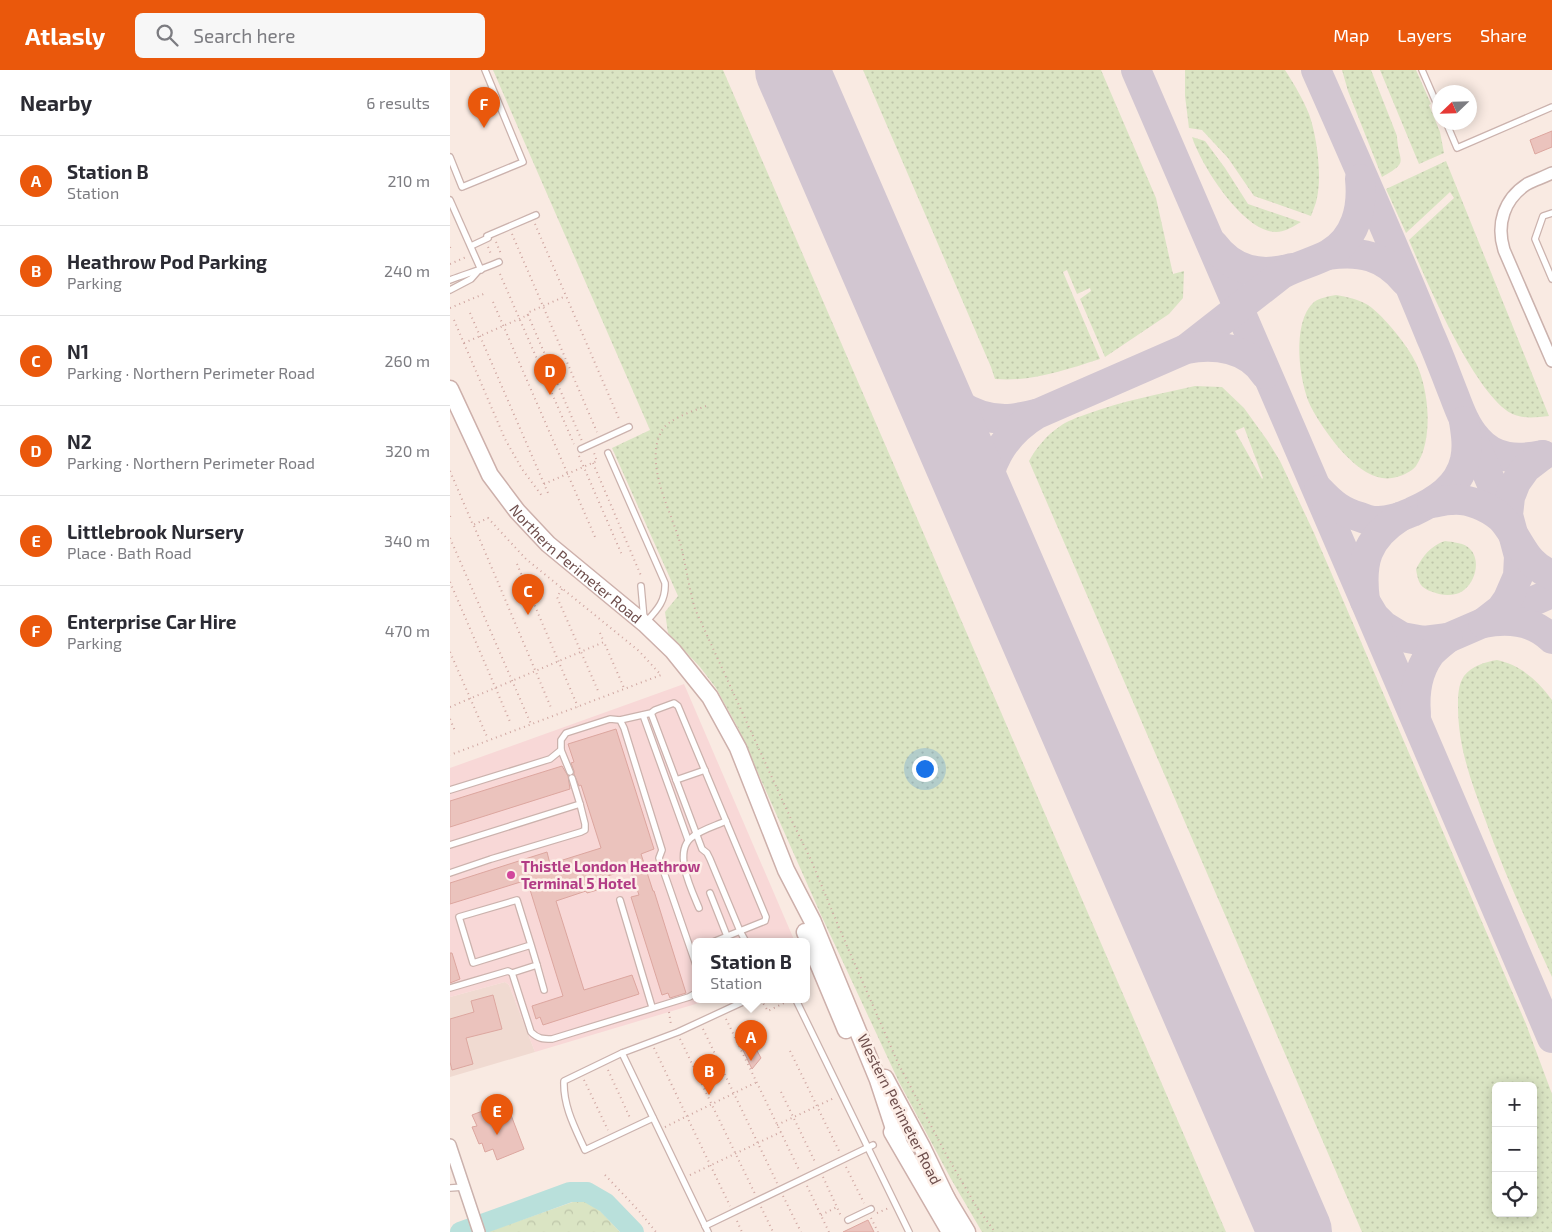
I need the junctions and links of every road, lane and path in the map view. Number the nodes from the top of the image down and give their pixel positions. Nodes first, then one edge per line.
1 (485, 70) edge
2 (1422, 70) edge
3 (1432, 92) edge
4 (1552, 107) edge
5 (1449, 130) edge
6 (450, 157) edge
7 (1552, 173) edge
8 (450, 200) edge
9 (1552, 212) edge
10 (536, 215) dead end
11 (534, 222) dead end
12 (511, 232) dead end
13 (489, 239) junction
14 (471, 246) junction
15 (491, 254) dead end
16 (468, 256) dead end
17 (502, 256) dead end
18 (499, 262) dead end
19 (450, 264) edge
20 (479, 271) junction
21 (500, 274) dead end
22 (1552, 279) edge
23 (450, 280) edge
24 (450, 290) edge
25 (486, 293) dead end
26 (566, 296) junction
27 (494, 302) dead end
28 (543, 306) junction
29 (450, 308) edge
30 (470, 313) dead end
31 (528, 315) junction
32 (520, 319) junction
33 (454, 320) dead end
34 (504, 326) junction
35 (480, 336) junction
36 (464, 343) junction
37 (1552, 361) edge
38 (450, 388) edge
39 (706, 406) dead end
40 (621, 424) dead end
41 (629, 428) dead end
42 (598, 434) dead end
43 (582, 441) dead end
44 (590, 444) junction
45 (580, 449) dead end
46 (608, 453) dead end
47 (593, 463) junction
48 (584, 467) junction
49 (450, 471) edge
50 (568, 474) junction
51 (544, 484) junction
52 (548, 493) dead end
53 (542, 496) dead end
54 (473, 525) junction
55 (595, 537) dead end
56 (450, 538) edge
57 (622, 554) dead end
58 (517, 564) dead end
59 (450, 582) edge
60 (642, 583) joint
61 (562, 589) junction
62 (645, 624) junction
63 (600, 633) dead end
64 (604, 642) junction
65 (450, 652) edge
66 (581, 652) junction
67 (559, 662) junction
68 (536, 671) junction
69 (512, 681) junction
70 (496, 688) junction
71 (624, 689) junction
72 (599, 693) dead end
73 (470, 699) junction
74 (450, 707) edge
75 (578, 707) junction
76 (552, 710) dead end
77 (651, 713) junction
78 (643, 715) junction
79 (450, 719) edge
80 (620, 720) junction
81 (724, 722) joint
82 (511, 724) dead end
83 (531, 724) junction
84 (455, 731) dead end
85 (488, 740) junction
86 (561, 750) junction
87 (450, 755) edge
88 (705, 770) junction
89 (676, 780) junction
90 (450, 790) edge
91 (580, 804) junction
92 (726, 821) junction
93 (697, 833) junction
94 (688, 840) junction
95 (450, 845) edge
96 (786, 870) junction
97 (450, 873) edge
98 (710, 893) dead end
99 (620, 900) dead end
100 (699, 908) dead end
101 (740, 931) junction
102 (727, 936) junction
103 (722, 938) edge
104 (744, 938) edge
105 (806, 938) edge
106 (531, 945) junction
107 (810, 948) edge
108 (692, 953) edge
109 (537, 965) junction
110 (512, 973) junction
111 (450, 988) edge
112 (544, 990) dead end
113 (692, 995) edge
114 (747, 1003) edge
115 (763, 1003) edge
116 (785, 1003) edge
117 (797, 1003) edge
118 (652, 1007) junction
119 (722, 1015) junction
120 (854, 1019) junction
121 (702, 1027) dead end
122 (679, 1037) dead end
123 (654, 1050) dead end
124 (790, 1051) dead end
125 (622, 1053) junction
126 (606, 1066) dead end
127 (583, 1078) dead end
128 (757, 1082) junction
129 (781, 1092) dead end
130 (734, 1094) junction
131 (842, 1094) junction
132 (873, 1094) junction
133 (712, 1104) junction
134 (817, 1106) junction
135 (890, 1115) junction
136 (687, 1116) junction
137 (793, 1117) junction
138 (653, 1118) junction
139 (777, 1125) junction
140 (636, 1126) junction
141 (659, 1130) junction
142 (781, 1132) junction
143 (613, 1137) junction
144 (898, 1141) junction
145 (758, 1143) junction
146 (450, 1145) edge
147 (870, 1146) junction
148 (840, 1153) dead end
149 (735, 1154) junction
150 (816, 1164) dead end
151 (846, 1165) dead end
152 (710, 1166) junction
153 (801, 1174) dead end
154 (605, 1175) dead end
155 (683, 1179) junction
156 (777, 1184) dead end
157 (806, 1184) dead end
158 (464, 1186) junction
159 (450, 1188) edge
160 (755, 1194) dead end
161 (783, 1195) dead end
162 (947, 1199) junction
163 (730, 1206) dead end
164 (760, 1206) dead end
165 (837, 1207) dead end
166 (869, 1210) junction
167 (821, 1214) junction
168 (736, 1218) dead end
169 (848, 1220) dead end
170 (707, 1229) edge
171 (479, 1232) edge
172 (656, 1232) edge
173 (742, 1232) edge
174 (772, 1232) edge
175 (801, 1232) edge
176 (829, 1232) edge
177 (878, 1232) edge
178 (909, 1232) edge
179 (950, 1232) edge
180 (967, 1232) edge
181 (995, 1232) edge

1 - 6 lane
2 - 3 lane
4 - 5 lane
7 - 37 street
8 - 14 lane
9 - 22 lane
10 - 13 lane
11 - 26 path
12 - 28 path
13 - 14 lane
13 - 15 path
13 - 17 path
14 - 20 lane
16 - 19 path
18 - 20 lane
20 - 23 lane
20 - 24 lane
21 - 32 path
25 - 29 path
26 - 28 path
26 - 40 path
27 - 34 path
28 - 31 path
28 - 42 path
30 - 35 path
31 - 32 path
31 - 43 path
32 - 34 path
32 - 48 path
33 - 36 path
34 - 35 path
34 - 50 path
35 - 36 path
35 - 51 path
36 - 53 path
38 - 62 street, Northern Perimeter Road
39 - 181 path
41 - 44 lane
44 - 45 lane
44 - 47 path
46 - 62 lane
47 - 48 path
47 - 60 path
48 - 50 path
48 - 57 path
49 - 54 path
50 - 51 path
50 - 55 path
51 - 52 path
54 - 61 path
54 - 68 path
56 - 69 path
58 - 67 path
59 - 70 path
60 - 62 lane
61 - 66 path
61 - 71 path
62 - 81 street, Northern Perimeter Road
63 - 64 path
64 - 66 path
64 - 71 path
65 - 73 path
66 - 67 path
66 - 72 path
67 - 68 path
67 - 75 path
68 - 69 path
68 - 76 path
69 - 70 path
69 - 83 path
70 - 73 path
70 - 82 path
71 - 75 path
73 - 74 path
73 - 85 path
75 - 83 path
77 - 78 lane
77 - 88 lane
77 - 89 lane
78 - 80 lane
78 - 94 lane
79 - 84 path
80 - 86 lane
80 - 108 lane
81 - 96 street, Western Perimeter Road
83 - 85 path
85 - 87 path
86 - 90 lane
86 - 91 lane
88 - 89 lane
88 - 92 lane
89 - 93 lane
91 - 95 lane
91 - 97 lane
92 - 93 lane
92 - 101 lane
93 - 94 lane
93 - 101 lane
94 - 100 lane
96 - 105 street, Western Perimeter Road
96 - 120 street, Western Perimeter Road
98 - 102 lane
99 - 118 lane
101 - 102 lane
101 - 104 lane
102 - 103 lane
106 - 106 lane
106 - 109 lane
107 - 132 street, Western Perimeter Road
109 - 110 lane
109 - 112 lane
110 - 111 lane
110 - 118 lane
113 - 118 lane
114 - 119 lane
115 - 116 path
117 - 131 lane
119 - 125 lane
119 - 128 path
120 - 135 street, Western Perimeter Road
120 - 162 street, Western Perimeter Road
121 - 130 path
122 - 133 path
123 - 136 path
124 - 134 path
125 - 138 lane
125 - 143 lane
126 - 140 path
127 - 143 path
128 - 130 path
128 - 139 path
129 - 137 path
130 - 133 path
130 - 145 path
131 - 134 path
131 - 147 lane
132 - 135 street, Western Perimeter Road
132 - 144 street, Western Perimeter Road
133 - 136 path
133 - 149 path
134 - 137 path
134 - 148 path
135 - 144 street, Western Perimeter Road
135 - 162 street, Western Perimeter Road
136 - 141 path
136 - 152 path
137 - 139 path
137 - 150 path
138 - 140 lane
138 - 141 lane
139 - 142 path
140 - 143 lane
141 - 155 lane
142 - 145 path
142 - 153 path
144 - 179 street, Western Perimeter Road
145 - 149 path
145 - 156 path
146 - 158 street
147 - 170 lane
147 - 178 lane
149 - 152 path
149 - 160 path
151 - 166 path
152 - 155 path
152 - 163 path
154 - 172 path
155 - 170 lane
157 - 167 path
158 - 159 lane
158 - 171 street
161 - 175 path
162 - 180 street, Western Perimeter Road
164 - 174 path
165 - 167 path
166 - 169 lane
166 - 177 path
167 - 176 path
168 - 173 path

